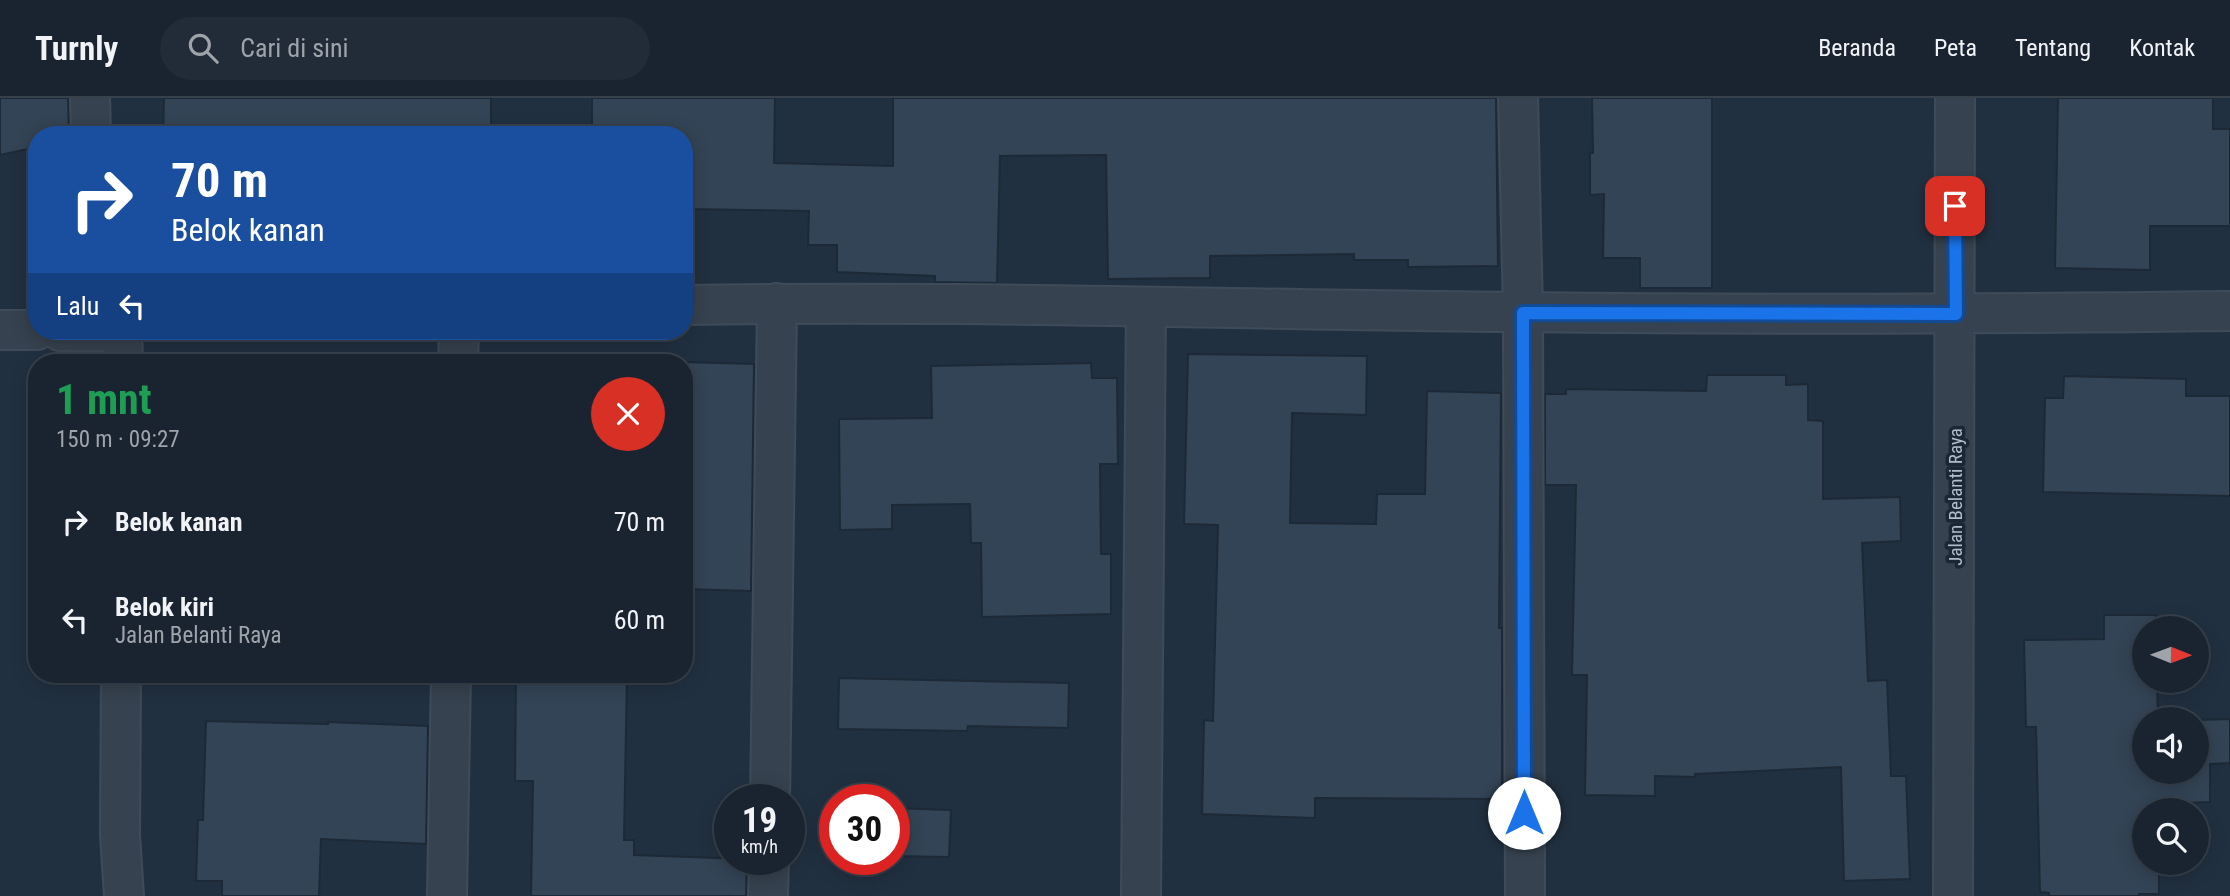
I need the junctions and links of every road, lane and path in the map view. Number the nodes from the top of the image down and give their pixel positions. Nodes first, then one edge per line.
1 (90, 98) edge
2 (1518, 98) edge
3 (1955, 98) edge
4 (90, 126) edge
5 (777, 303) junction
6 (693, 305) edge
7 (1146, 307) junction
8 (2230, 311) edge
9 (1523, 313) junction
10 (1956, 314) junction
11 (0, 330) edge
12 (28, 330) edge
13 (121, 683) edge
14 (452, 683) edge
15 (770, 784) edge
16 (769, 875) edge
17 (124, 896) edge
18 (447, 896) edge
19 (768, 896) edge
20 (1141, 896) edge
21 (1525, 896) edge
22 (1953, 896) edge

1 - 4 street
2 - 9 street
3 - 10 street, Jalan Belanti Raya
5 - 6 street
5 - 7 street
5 - 15 street
7 - 9 street
7 - 20 street
8 - 10 street
9 - 10 street
9 - 21 street
10 - 22 street, Jalan Belanti Raya
11 - 12 street
13 - 17 street
14 - 18 street
16 - 19 street

